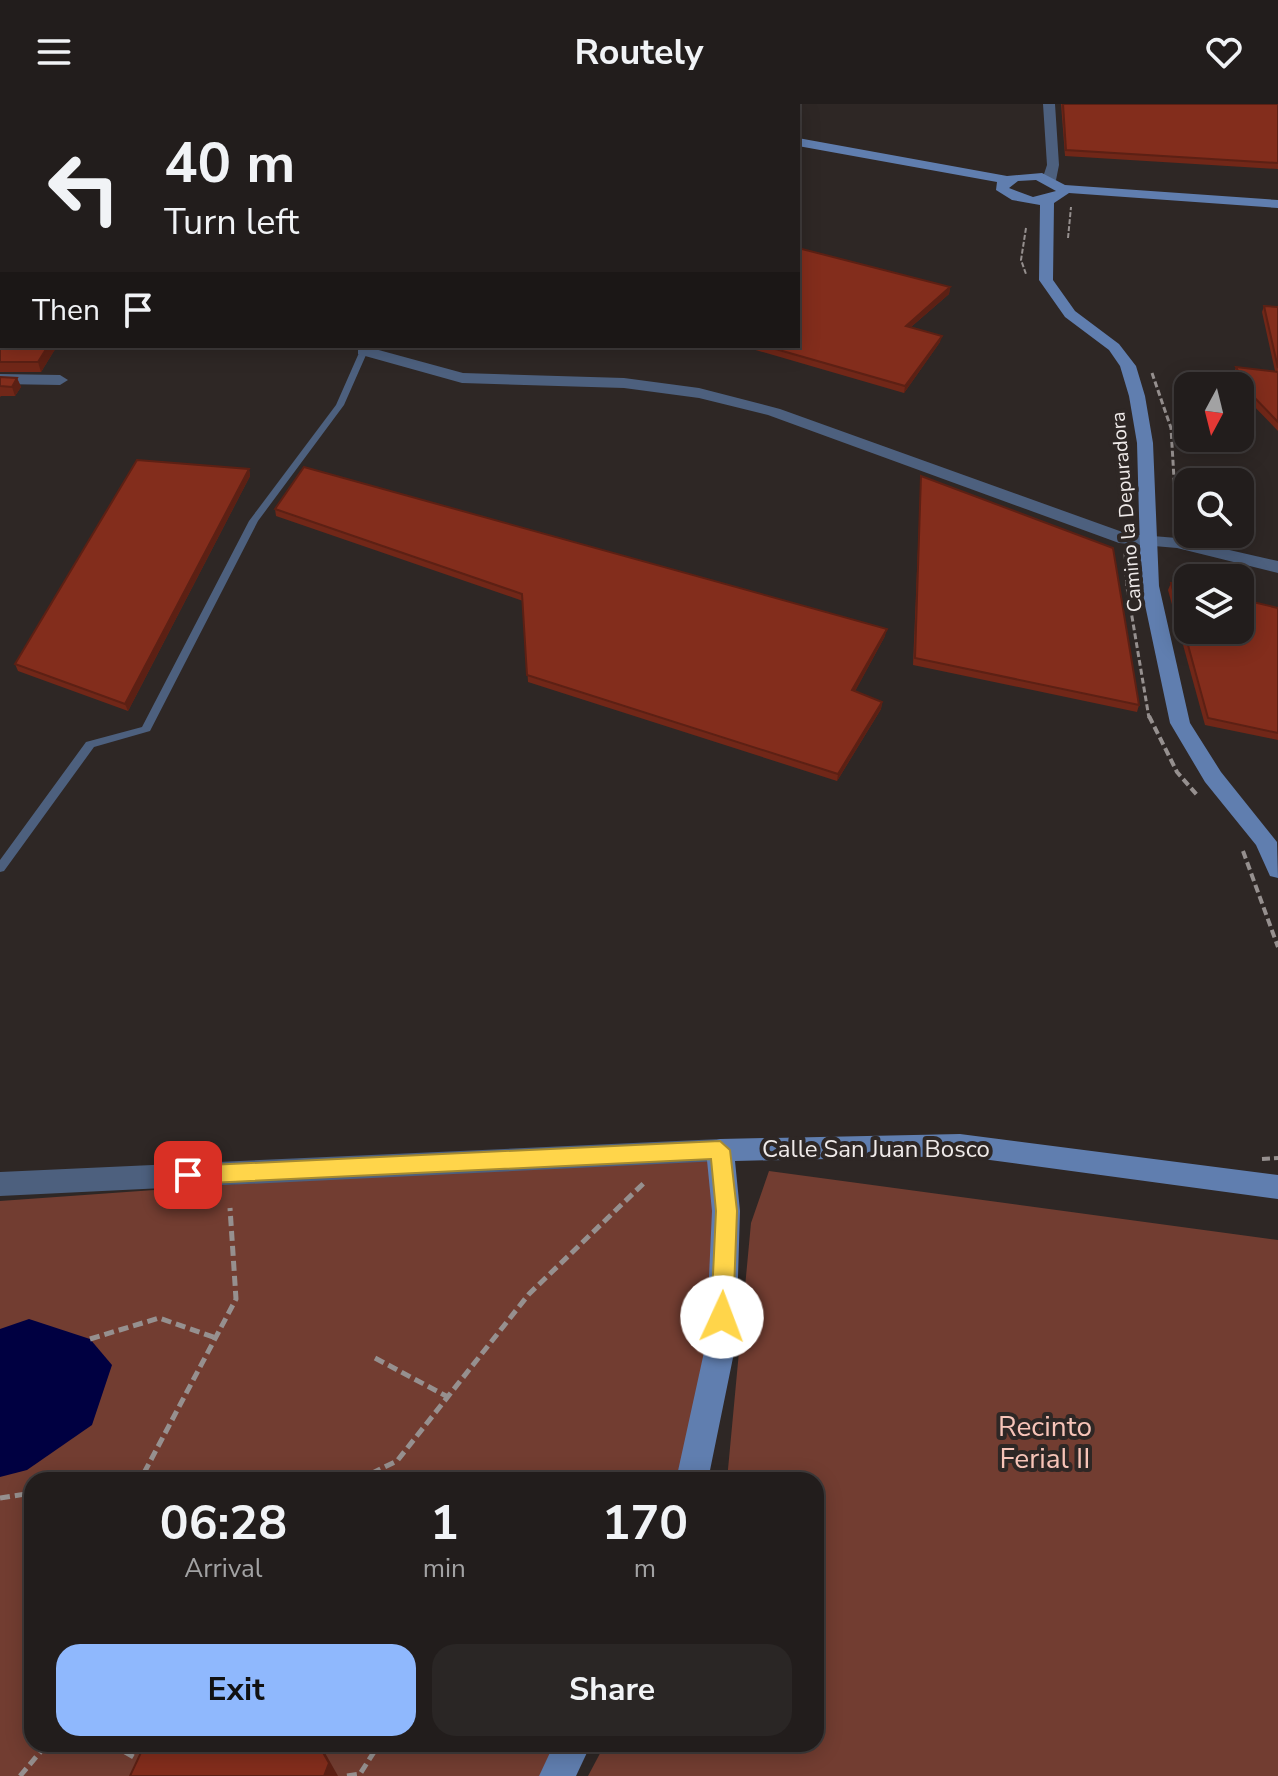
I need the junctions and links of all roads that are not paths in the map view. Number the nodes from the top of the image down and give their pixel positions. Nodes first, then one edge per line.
1 (1049, 104) edge
2 (800, 142) edge
3 (1007, 180) junction
4 (1049, 180) junction
5 (1063, 189) junction
6 (1047, 200) junction
7 (1278, 204) edge
8 (365, 348) edge
9 (0, 379) edge
10 (60, 380) dead end
11 (1150, 541) junction
12 (1278, 567) edge
13 (0, 868) edge
14 (1278, 870) edge
15 (720, 1150) junction
16 (1275, 1183) edge
17 (0, 1184) edge
18 (694, 1472) edge
19 (569, 1752) edge
20 (557, 1776) edge

1 - 4 street
2 - 3 street
3 - 4 street
3 - 6 street
4 - 5 street
5 - 6 street
5 - 7 street
6 - 11 street, Camino la Depuradora
8 - 11 street
8 - 13 lane
9 - 10 street
11 - 12 street
11 - 14 street, Camino la Depuradora
15 - 16 street, Calle San Juan Bosco
15 - 17 street
15 - 18 street
19 - 20 street

